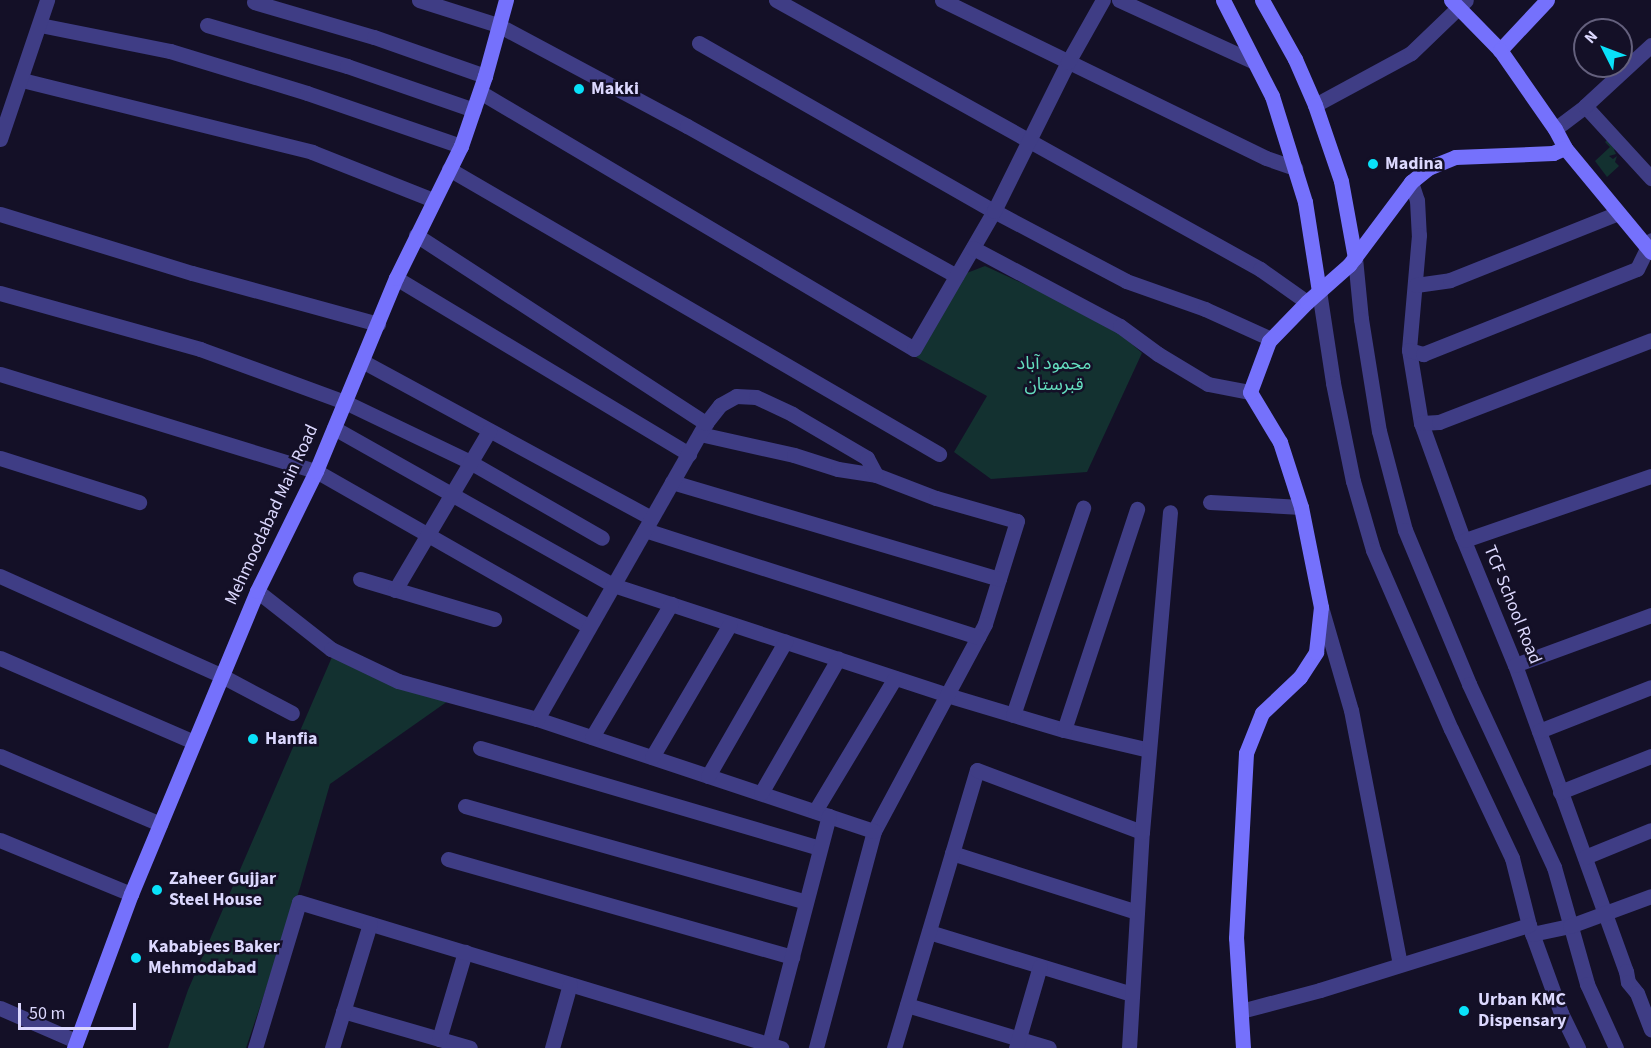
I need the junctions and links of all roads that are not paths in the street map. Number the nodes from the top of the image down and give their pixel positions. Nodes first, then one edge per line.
1 (47, 0) edge
2 (418, 0) edge
3 (506, 0) edge
4 (776, 0) edge
5 (942, 0) edge
6 (1103, 0) edge
7 (1119, 0) edge
8 (1222, 0) edge
9 (1262, 0) edge
10 (1547, 0) edge
11 (254, 2) dead end
12 (1458, 3) edge
13 (40, 25) junction
14 (207, 25) dead end
15 (498, 25) junction
16 (699, 43) dead end
17 (1651, 45) edge
18 (1500, 50) junction
19 (1252, 61) junction
20 (1068, 62) junction
21 (485, 76) junction
22 (22, 80) junction
23 (480, 92) junction
24 (1315, 105) junction
25 (1585, 106) junction
26 (474, 110) junction
27 (1556, 129) junction
28 (0, 140) edge
29 (1027, 141) junction
30 (461, 146) junction
31 (1565, 148) junction
32 (1295, 168) junction
33 (449, 169) junction
34 (1651, 178) edge
35 (1411, 182) junction
36 (433, 200) junction
37 (994, 211) junction
38 (1618, 213) junction
39 (0, 214) edge
40 (416, 235) junction
41 (1650, 247) edge
42 (973, 248) junction
43 (1352, 262) junction
44 (956, 276) junction
45 (396, 278) junction
46 (1416, 285) junction
47 (1323, 288) junction
48 (0, 293) edge
49 (1307, 302) junction
50 (378, 324) junction
51 (1271, 339) junction
52 (1651, 340) edge
53 (1409, 350) junction
54 (362, 361) junction
55 (0, 374) edge
56 (1250, 392) junction
57 (345, 402) junction
58 (1421, 423) junction
59 (334, 428) junction
60 (703, 428) junction
61 (489, 431) junction
62 (689, 454) junction
63 (939, 454) dead end
64 (0, 458) edge
65 (470, 462) junction
66 (316, 471) junction
67 (876, 475) junction
68 (1651, 476) edge
69 (672, 482) junction
70 (451, 495) junction
71 (139, 502) dead end
72 (1210, 502) dead end
73 (1302, 507) junction
74 (1083, 508) dead end
75 (1137, 509) dead end
76 (1170, 512) dead end
77 (648, 524) junction
78 (428, 535) junction
79 (602, 538) dead end
80 (1465, 540) junction
81 (0, 576) edge
82 (360, 579) dead end
83 (999, 579) junction
84 (613, 585) junction
85 (395, 590) junction
86 (257, 591) junction
87 (671, 604) junction
88 (1321, 608) junction
89 (1651, 615) edge
90 (494, 619) dead end
91 (730, 624) junction
92 (589, 627) junction
93 (978, 637) junction
94 (784, 642) junction
95 (0, 658) edge
96 (838, 659) junction
97 (1515, 665) junction
98 (222, 676) junction
99 (895, 678) junction
100 (1651, 687) edge
101 (947, 695) junction
102 (292, 713) dead end
103 (1013, 715) junction
104 (537, 719) junction
105 (1064, 730) junction
106 (1539, 731) junction
107 (592, 737) junction
108 (194, 742) junction
109 (480, 748) dead end
110 (1149, 750) junction
111 (0, 756) edge
112 (1651, 756) edge
113 (652, 757) junction
114 (708, 776) junction
115 (1560, 792) junction
116 (761, 793) junction
117 (465, 806) dead end
118 (822, 813) junction
119 (160, 824) junction
120 (1651, 830) edge
121 (874, 831) junction
122 (1142, 832) junction
123 (0, 840) edge
124 (820, 849) junction
125 (952, 854) junction
126 (1585, 857) junction
127 (448, 859) dead end
128 (131, 894) junction
129 (1651, 896) edge
130 (806, 902) junction
131 (1137, 912) junction
132 (1604, 914) junction
133 (370, 924) junction
134 (1567, 926) junction
135 (1533, 930) junction
136 (929, 932) junction
137 (465, 952) junction
138 (792, 957) junction
139 (1400, 964) junction
140 (1040, 966) junction
141 (570, 984) junction
142 (1132, 994) junction
143 (907, 1005) junction
144 (0, 1008) edge
145 (343, 1011) junction
146 (1241, 1011) junction
147 (1651, 1029) edge
148 (439, 1039) junction
149 (419, 1041) edge
150 (1017, 1043) edge
151 (75, 1045) edge
152 (775, 1046) edge
153 (255, 1048) edge
154 (332, 1048) edge
155 (470, 1048) edge
156 (552, 1048) edge
157 (816, 1048) edge
158 (894, 1048) edge
159 (1049, 1048) edge
160 (1129, 1048) edge
161 (1243, 1048) edge
162 (1578, 1048) edge
163 (1616, 1048) edge

1 - 13 street
2 - 15 street
3 - 15 street, Mehmoodabad Main Road
4 - 29 street
5 - 20 street
6 - 20 street
7 - 19 street
8 - 19 street
9 - 24 street
10 - 18 street
11 - 21 street
12 - 18 street
12 - 24 street
13 - 22 street
13 - 30 street
14 - 26 street
15 - 21 street, Mehmoodabad Main Road
15 - 44 street
16 - 37 street
17 - 25 street
18 - 27 street
19 - 32 street
20 - 29 street
20 - 32 street
21 - 23 street, Mehmoodabad Main Road
22 - 28 street
22 - 36 street
23 - 26 street, Mehmoodabad Main Road
23 - 44 street
24 - 43 street
25 - 27 street
25 - 34 street
26 - 30 street, Mehmoodabad Main Road
27 - 31 street
29 - 37 street
29 - 49 street
30 - 33 street, Mehmoodabad Main Road
31 - 35 street
31 - 38 street
32 - 47 street
33 - 36 street, Mehmoodabad Main Road
33 - 63 street
35 - 43 street
35 - 46 street, TCF School Road
36 - 40 street, Mehmoodabad Main Road
37 - 42 street
37 - 51 street
38 - 41 street
38 - 46 street
39 - 50 street
40 - 45 street, Mehmoodabad Main Road
40 - 60 street
41 - 53 street
42 - 44 street
42 - 56 street
43 - 47 street
43 - 134 street
45 - 50 street, Mehmoodabad Main Road
45 - 62 street
46 - 53 street, TCF School Road
47 - 49 street
47 - 135 street
48 - 57 street
49 - 51 street
50 - 54 street, Mehmoodabad Main Road
51 - 56 street
52 - 58 street
53 - 58 street, TCF School Road
54 - 57 street, Mehmoodabad Main Road
54 - 61 street
55 - 66 street
56 - 73 street
57 - 59 street, Mehmoodabad Main Road
57 - 65 street
58 - 80 street, TCF School Road
59 - 66 street, Mehmoodabad Main Road
59 - 70 street
60 - 62 street
60 - 67 street
60 - 67 street
61 - 65 street
61 - 77 street
62 - 69 street
64 - 71 street
65 - 70 street
65 - 79 street
66 - 78 street
66 - 86 street, Mehmoodabad Main Road
67 - 83 street
68 - 80 street
69 - 77 street
69 - 83 street
70 - 78 street
70 - 84 street
72 - 73 street
73 - 88 street
74 - 103 street
75 - 105 street
76 - 110 street
77 - 84 street
77 - 93 street
78 - 85 street
78 - 92 street
80 - 97 street, TCF School Road
81 - 98 street
82 - 85 street
83 - 93 street
84 - 87 street
84 - 92 street
85 - 90 street
86 - 98 street, Mehmoodabad Main Road
86 - 104 street
87 - 91 street
87 - 107 street
88 - 139 street
88 - 146 street
89 - 97 street
91 - 94 street
91 - 113 street
92 - 104 street
93 - 101 street
94 - 96 street
94 - 114 street
95 - 108 street
96 - 99 street
96 - 116 street
97 - 106 street, TCF School Road
98 - 102 street
98 - 108 street, Mehmoodabad Main Road
99 - 101 street
99 - 118 street
100 - 106 street
101 - 103 street
101 - 121 street
103 - 105 street
104 - 107 street
105 - 110 street
106 - 115 street, TCF School Road
107 - 113 street
108 - 119 street, Mehmoodabad Main Road
109 - 124 street
110 - 122 street
111 - 119 street
112 - 115 street
113 - 114 street
114 - 116 street
115 - 126 street, TCF School Road
116 - 118 street
117 - 130 street
118 - 121 street
118 - 124 street
119 - 128 street, Mehmoodabad Main Road
120 - 126 street
121 - 157 street
122 - 125 street
122 - 131 street
123 - 128 street
124 - 130 street
125 - 131 street
125 - 136 street
126 - 132 street, TCF School Road
127 - 138 street
128 - 151 street, Mehmoodabad Main Road
129 - 132 street
130 - 138 street
131 - 142 street
132 - 134 street
132 - 147 street, TCF School Road
133 - 137 street
133 - 145 street
133 - 153 street
134 - 135 street
134 - 163 street
135 - 139 street
135 - 162 street
136 - 140 street
136 - 143 street
137 - 141 street
137 - 148 street
138 - 152 street
139 - 146 street
140 - 142 street
140 - 150 street
141 - 152 street
141 - 156 street
142 - 160 street
143 - 150 street
143 - 158 street
144 - 151 street
145 - 149 street
145 - 154 street
146 - 161 street
148 - 149 street
148 - 155 street
150 - 159 street

